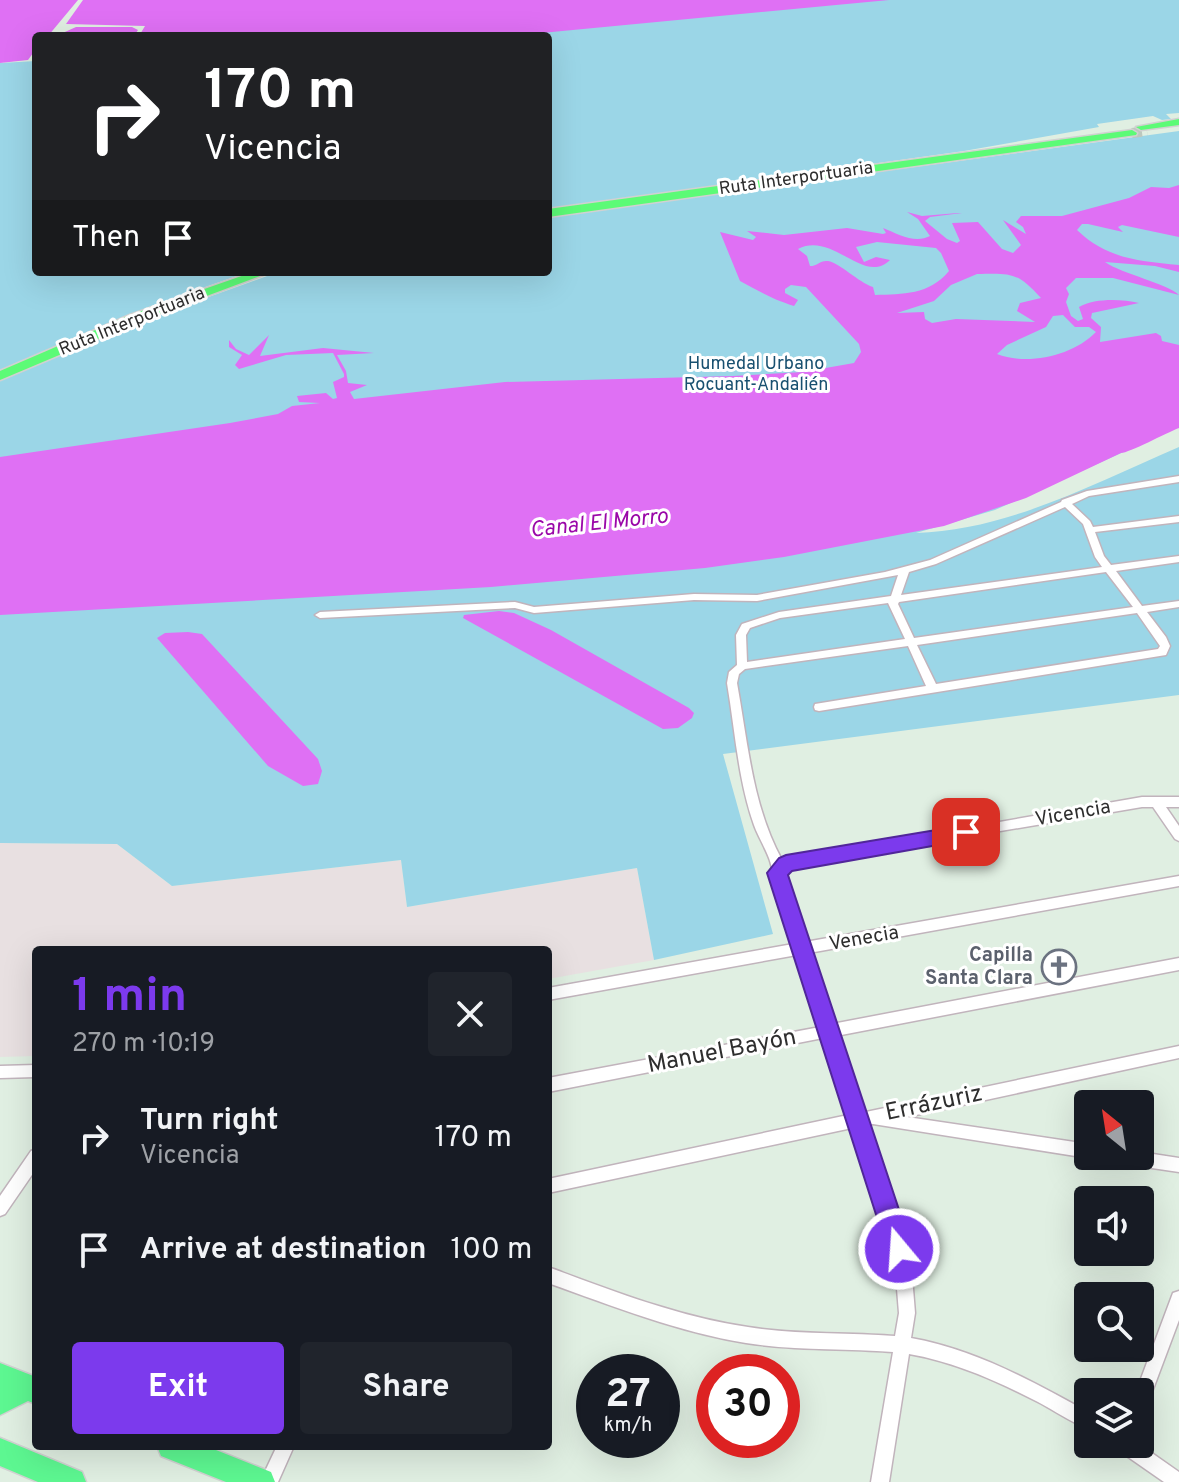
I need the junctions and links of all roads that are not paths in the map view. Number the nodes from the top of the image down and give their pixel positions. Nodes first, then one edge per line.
1 (1179, 124) edge
2 (552, 212) edge
3 (254, 276) edge
4 (0, 376) edge
5 (1179, 479) edge
6 (1065, 502) junction
7 (1179, 519) edge
8 (1090, 530) junction
9 (1179, 559) edge
10 (1110, 569) junction
11 (904, 571) junction
12 (892, 600) junction
13 (1179, 604) edge
14 (1140, 610) junction
15 (320, 615) dead end
16 (910, 643) junction
17 (742, 666) junction
18 (933, 689) junction
19 (819, 707) dead end
20 (1179, 802) edge
21 (1157, 803) junction
22 (1179, 836) edge
23 (780, 868) junction
24 (1179, 881) edge
25 (804, 950) junction
26 (1179, 964) edge
27 (552, 993) edge
28 (829, 1032) junction
29 (1179, 1052) edge
30 (32, 1071) edge
31 (0, 1072) edge
32 (552, 1084) edge
33 (864, 1119) junction
34 (1074, 1149) edge
35 (1154, 1161) edge
36 (32, 1162) edge
37 (1179, 1165) edge
38 (552, 1185) edge
39 (0, 1209) edge
40 (552, 1276) edge
41 (1179, 1299) edge
42 (902, 1345) junction
43 (0, 1376) edge
44 (1149, 1378) edge
45 (32, 1389) edge
46 (0, 1401) edge
47 (1074, 1414) edge
48 (181, 1450) edge
49 (284, 1450) edge
50 (0, 1452) edge
51 (1144, 1458) edge
52 (72, 1482) edge
53 (261, 1482) edge
54 (269, 1482) edge
55 (880, 1482) edge
56 (1179, 1482) edge

1 - 2 highway, Ruta Interportuaria
3 - 4 highway, Ruta Interportuaria
5 - 6 street
6 - 8 street
6 - 11 street
7 - 8 street
8 - 10 street
9 - 10 street
10 - 12 street
10 - 14 street
11 - 12 street
11 - 15 street
12 - 16 street
12 - 17 street
13 - 14 street
14 - 16 street
14 - 18 street
16 - 17 street
16 - 18 street
17 - 23 street
18 - 19 street
20 - 21 street, Vicencia
21 - 22 street
21 - 23 street, Vicencia
23 - 25 street
24 - 25 street, Venecia
25 - 27 street, Venecia
25 - 28 street
26 - 28 street, Manuel Bayón
28 - 32 street, Manuel Bayón
28 - 33 street
29 - 33 street, Errázuriz
30 - 31 street
33 - 34 street
33 - 38 street, Errázuriz
33 - 42 street
35 - 37 street
36 - 39 street
40 - 42 street
41 - 44 street
42 - 47 street
42 - 55 street
43 - 45 main road
45 - 46 main road
48 - 53 main road
49 - 54 street
50 - 52 main road
51 - 56 street

